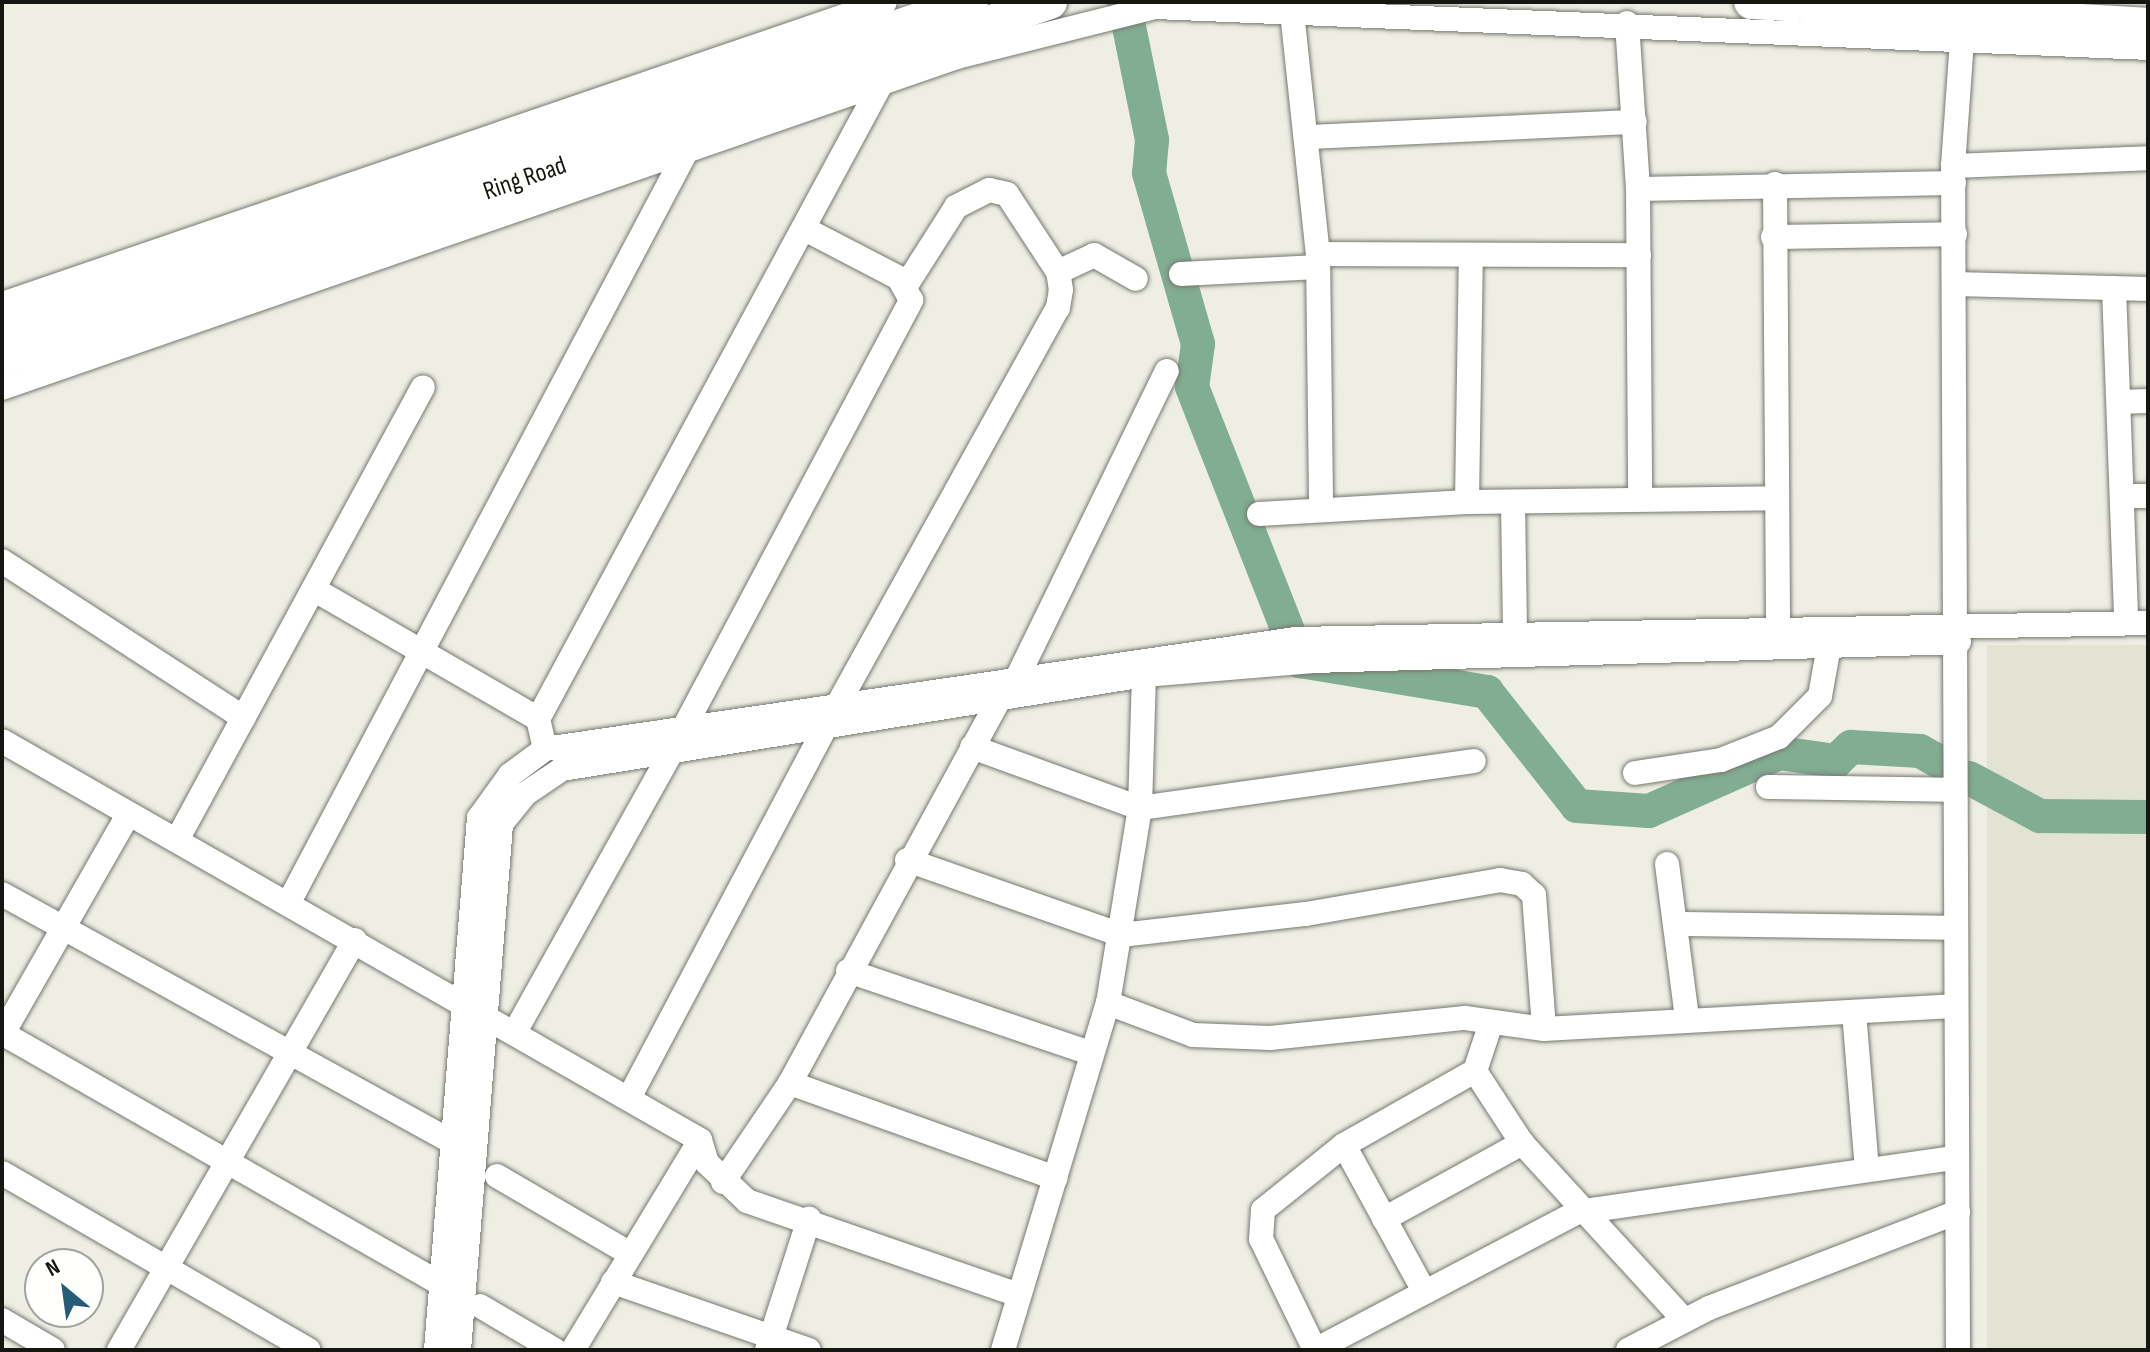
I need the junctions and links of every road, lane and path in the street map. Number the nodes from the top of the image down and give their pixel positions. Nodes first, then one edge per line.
1 (885, 2) edge
2 (971, 2) edge
3 (1751, 2) edge
4 (1062, 12) edge
5 (1292, 12) junction
6 (1963, 19) edge
7 (1627, 23) junction
8 (2148, 25) edge
9 (2148, 48) edge
10 (882, 82) junction
11 (1635, 122) junction
12 (1311, 137) junction
13 (687, 150) junction
14 (2148, 158) edge
15 (1954, 175) junction
16 (1775, 184) junction
17 (1638, 189) junction
18 (805, 229) junction
19 (1955, 234) junction
20 (1773, 237) junction
21 (1639, 255) junction
22 (1471, 257) junction
23 (1318, 260) junction
24 (1058, 272) junction
25 (1181, 274) dead end
26 (1136, 279) dead end
27 (907, 284) junction
28 (1957, 284) junction
29 (2114, 288) junction
30 (2148, 289) edge
31 (2, 304) edge
32 (2, 330) edge
33 (2, 358) edge
34 (1167, 371) dead end
35 (423, 387) dead end
36 (2, 388) edge
37 (2148, 401) edge
38 (2119, 402) junction
39 (2123, 496) junction
40 (2148, 496) edge
41 (1640, 498) junction
42 (1775, 498) junction
43 (1467, 502) junction
44 (1513, 503) junction
45 (1321, 508) junction
46 (1259, 514) dead end
47 (2, 561) edge
48 (315, 590) junction
49 (2137, 623) edge
50 (1778, 628) junction
51 (1515, 633) junction
52 (1960, 633) junction
53 (1829, 646) junction
54 (1283, 648) junction
55 (428, 651) junction
56 (1144, 675) junction
57 (1013, 691) junction
58 (837, 706) junction
59 (244, 718) junction
60 (538, 719) junction
61 (686, 724) junction
62 (824, 730) junction
63 (2, 741) edge
64 (972, 747) junction
65 (545, 749) junction
66 (673, 749) junction
67 (1474, 761) dead end
68 (1635, 773) dead end
69 (1768, 787) dead end
70 (1953, 790) junction
71 (1140, 808) junction
72 (128, 815) junction
73 (177, 840) junction
74 (907, 860) junction
75 (1667, 864) dead end
76 (2, 894) edge
77 (289, 902) junction
78 (1679, 924) junction
79 (1953, 928) junction
80 (62, 929) junction
81 (1121, 935) junction
82 (355, 940) junction
83 (848, 971) junction
84 (1108, 1003) junction
85 (1953, 1006) junction
86 (473, 1008) junction
87 (1854, 1012) junction
88 (1687, 1018) junction
89 (1490, 1026) junction
90 (1544, 1029) junction
91 (515, 1032) junction
92 (2, 1034) edge
93 (1090, 1053) junction
94 (284, 1054) junction
95 (1475, 1071) junction
96 (790, 1083) junction
97 (629, 1098) junction
98 (700, 1140) junction
99 (452, 1142) junction
100 (1522, 1143) junction
101 (1344, 1145) junction
102 (1954, 1158) junction
103 (226, 1163) junction
104 (1867, 1169) junction
105 (2, 1173) edge
106 (497, 1176) dead end
107 (1055, 1178) junction
108 (723, 1182) junction
109 (1578, 1212) junction
110 (1958, 1212) junction
111 (809, 1219) junction
112 (1384, 1219) junction
113 (629, 1253) junction
114 (160, 1270) junction
115 (613, 1282) junction
116 (441, 1284) junction
117 (1424, 1291) junction
118 (1019, 1295) junction
119 (480, 1306) dead end
120 (2, 1320) edge
121 (1684, 1320) junction
122 (769, 1343) edge
123 (53, 1350) edge
124 (119, 1350) edge
125 (308, 1350) edge
126 (436, 1350) edge
127 (459, 1350) edge
128 (555, 1350) edge
129 (573, 1350) edge
130 (809, 1350) edge
131 (1003, 1350) edge
132 (1315, 1350) edge
133 (1628, 1350) edge
134 (1958, 1350) edge

1 - 31 street
2 - 32 highway, Ring Road
3 - 6 highway
4 - 5 street
4 - 10 street
4 - 33 highway, Ring Road
5 - 7 street
5 - 12 street
6 - 7 street
6 - 8 highway
6 - 9 street
6 - 15 street
7 - 11 street
10 - 13 street
10 - 18 street
11 - 12 street
11 - 17 street
12 - 23 street
13 - 36 street
13 - 55 street
14 - 15 street
15 - 16 street
15 - 19 street
16 - 17 street
16 - 20 street
17 - 21 street
18 - 27 street
18 - 60 street
19 - 20 street
19 - 28 street
20 - 42 street
21 - 22 street
21 - 41 street
22 - 23 street
22 - 43 street
23 - 25 street
23 - 45 street
24 - 26 street
24 - 27 street
24 - 58 street
27 - 61 street
28 - 29 street
28 - 52 street
29 - 30 street
29 - 38 street
34 - 57 street
35 - 48 street
37 - 38 street
38 - 39 street
39 - 40 street
39 - 49 street
41 - 42 street
41 - 44 street
42 - 50 street
43 - 44 street
43 - 45 street
44 - 51 street
45 - 46 street
47 - 59 street
48 - 55 street
48 - 59 street
49 - 52 street
50 - 51 street
50 - 52 street
51 - 54 street
52 - 53 street
52 - 70 street
53 - 54 street
53 - 68 street
54 - 56 street
54 - 57 street
55 - 60 street
55 - 77 street
56 - 57 street
56 - 71 street
57 - 58 street
57 - 62 street
57 - 64 street
58 - 61 street
59 - 73 street
60 - 65 street
61 - 65 street
62 - 66 street
62 - 97 street
63 - 72 street
64 - 71 street
64 - 74 street
65 - 86 street
66 - 86 street
66 - 91 street
67 - 71 street
69 - 70 street
70 - 79 street
71 - 81 street
72 - 73 street
72 - 80 street
73 - 77 street
74 - 81 street
74 - 83 street
75 - 78 street
76 - 80 street
77 - 82 street
78 - 79 street
78 - 88 street
79 - 85 street
80 - 92 street
80 - 94 street
81 - 84 street
81 - 90 street
82 - 86 street
82 - 94 street
83 - 93 street
83 - 96 street
84 - 89 street
84 - 93 street
85 - 87 street
85 - 102 street
86 - 91 street
86 - 99 street
86 - 127 street
87 - 88 street
87 - 104 street
88 - 90 street
89 - 90 street
89 - 95 street
91 - 97 street
92 - 103 street
93 - 107 street
94 - 99 street
94 - 103 street
95 - 100 street
95 - 101 street
96 - 107 street
96 - 108 street
97 - 98 street
98 - 108 street
98 - 113 street
99 - 116 street
100 - 109 street
100 - 112 street
101 - 112 street
101 - 132 street
102 - 104 street
102 - 110 street
103 - 114 street
103 - 116 street
104 - 109 street
105 - 114 street
106 - 113 street
107 - 118 street
108 - 111 street
109 - 117 street
109 - 121 street
110 - 121 street
110 - 134 street
111 - 118 street
111 - 122 street
112 - 117 street
113 - 115 street
114 - 124 street
114 - 125 street
115 - 122 street
115 - 129 street
116 - 126 street
117 - 132 street
118 - 131 street
119 - 128 street
120 - 123 street
121 - 133 street
122 - 130 street

